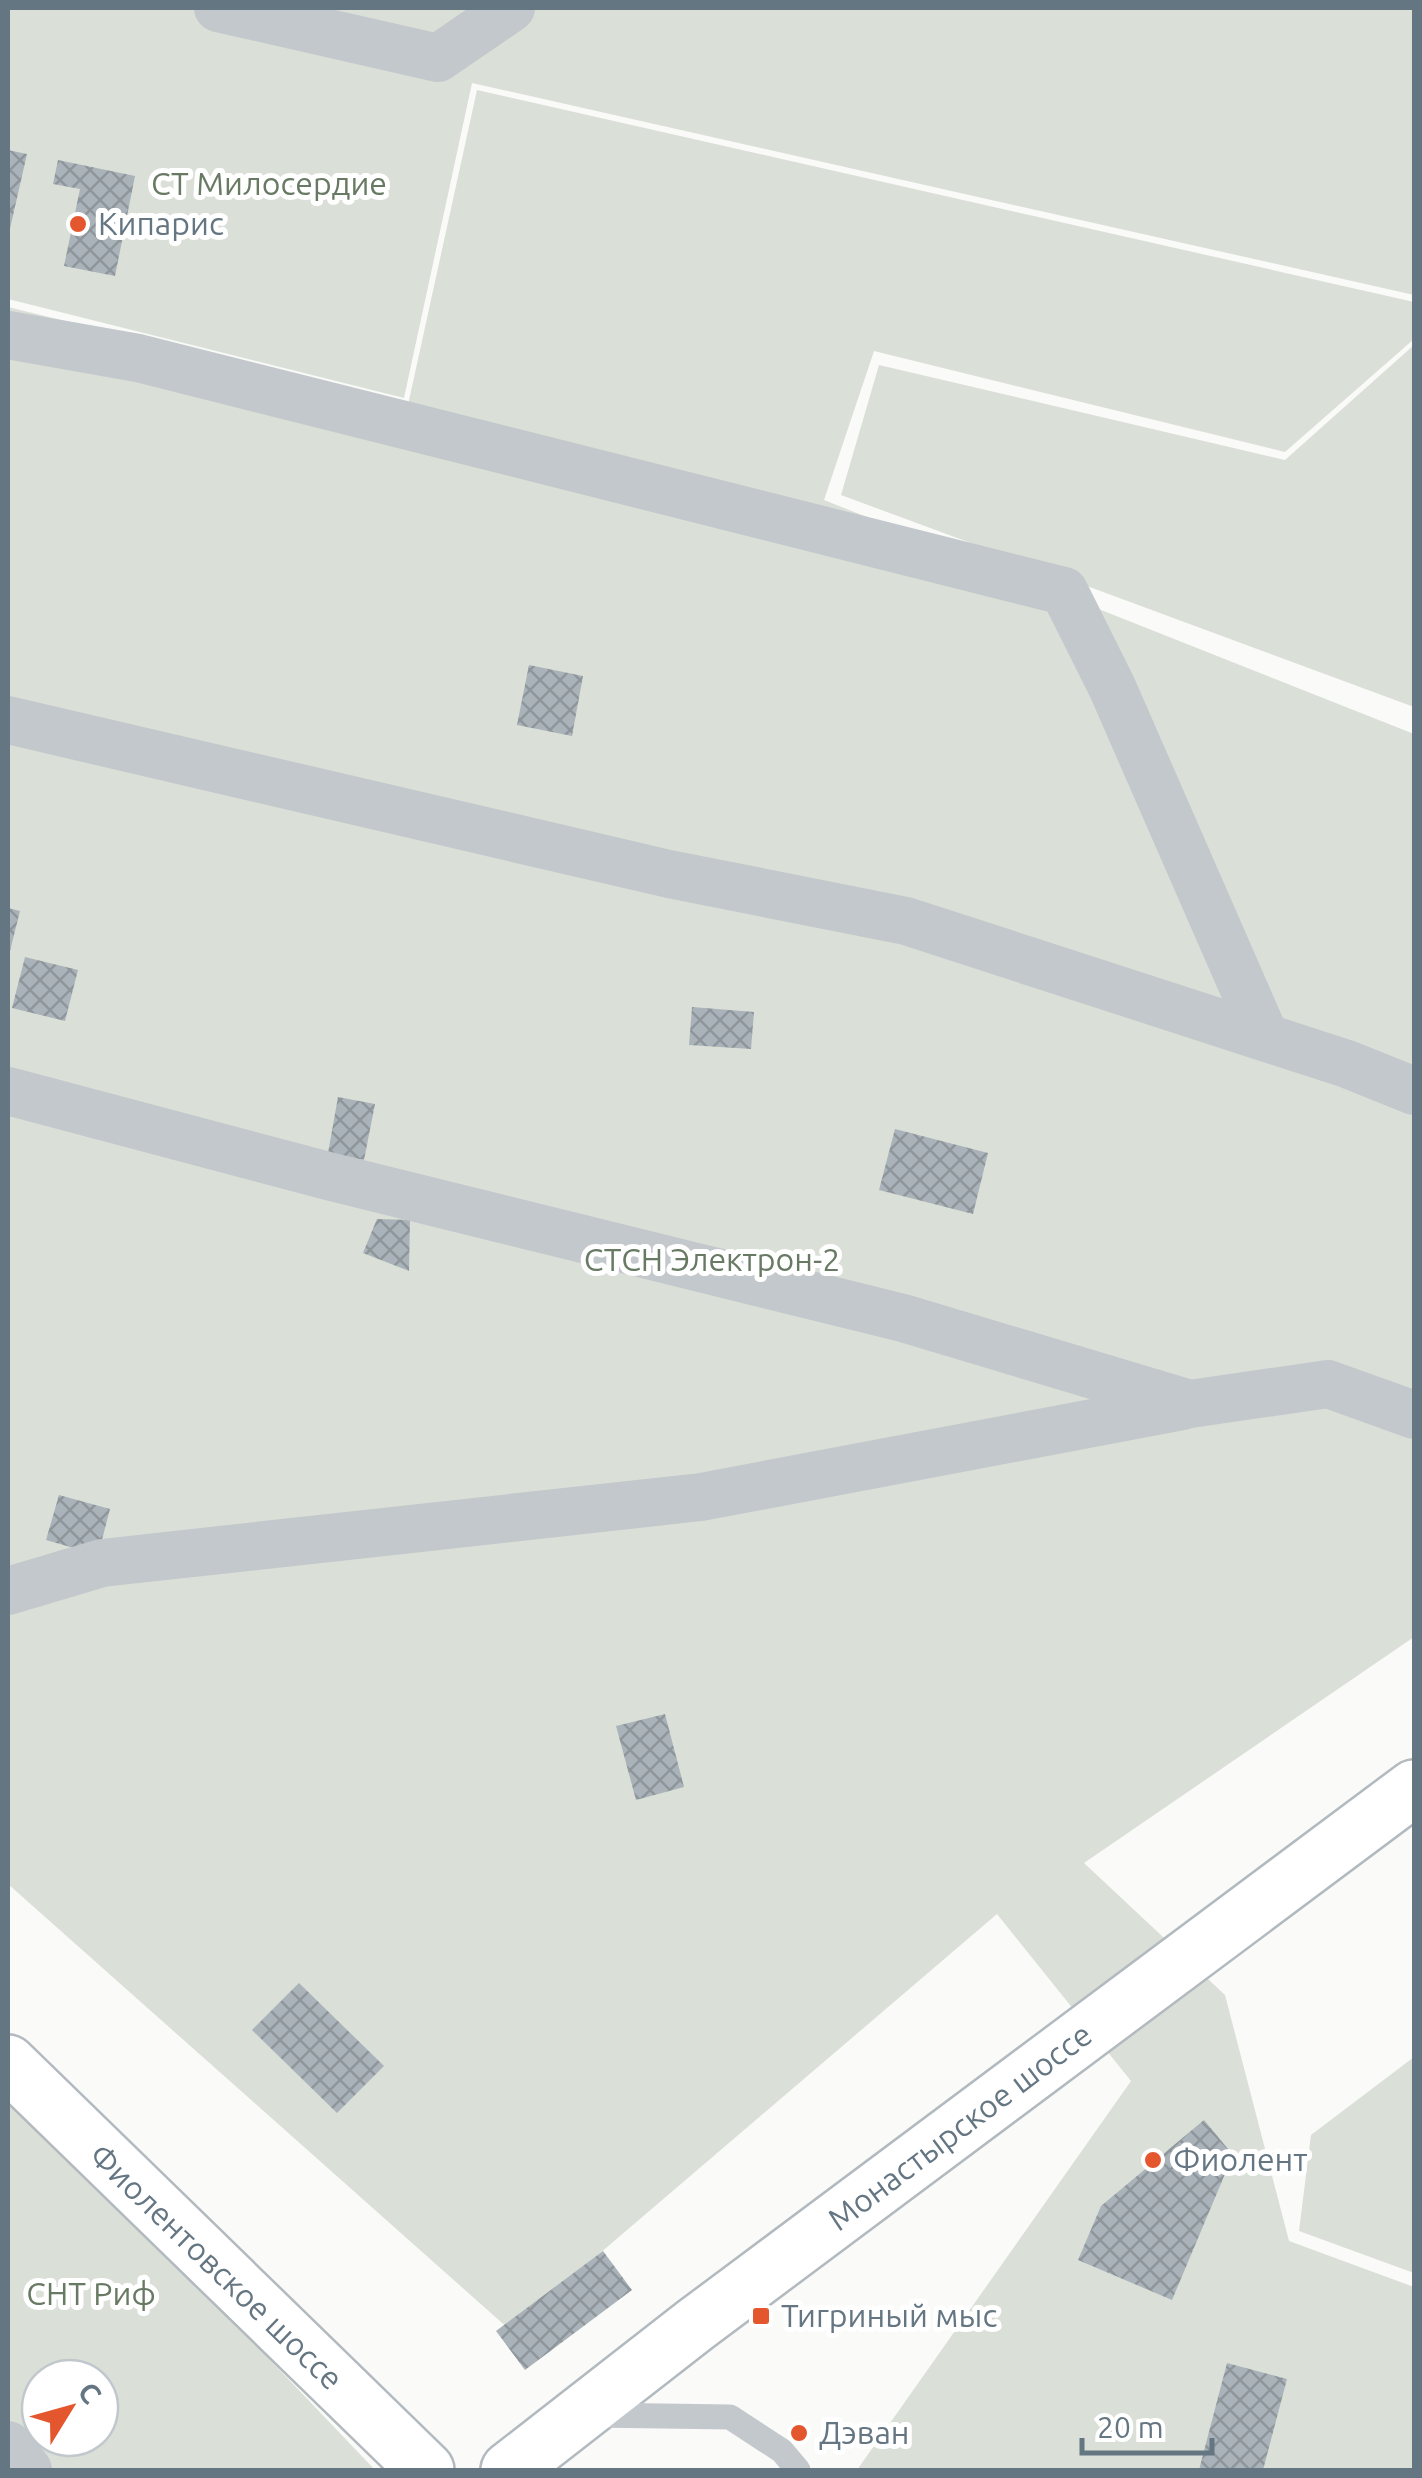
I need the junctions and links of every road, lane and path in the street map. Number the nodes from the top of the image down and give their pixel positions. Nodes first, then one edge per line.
1 (218, 8) edge
2 (510, 8) edge
3 (8, 336) edge
4 (8, 720) edge
5 (1265, 1038) junction
6 (8, 1091) edge
7 (1414, 1091) edge
8 (1190, 1404) junction
9 (1414, 1414) edge
10 (8, 1591) edge
11 (1414, 1788) edge
12 (14, 2080) edge
13 (577, 2415) junction
14 (8, 2445) edge
15 (28, 2470) edge
16 (426, 2470) edge
17 (509, 2470) edge
18 (798, 2470) edge

1 - 2 street
3 - 5 street
4 - 5 street
5 - 7 street
6 - 8 street
8 - 9 street
8 - 10 street
11 - 13 main road, Монастырское шоссе
12 - 16 main road, Фиолентовское шоссе
13 - 17 main road, Монастырское шоссе
13 - 18 lane
14 - 15 street

